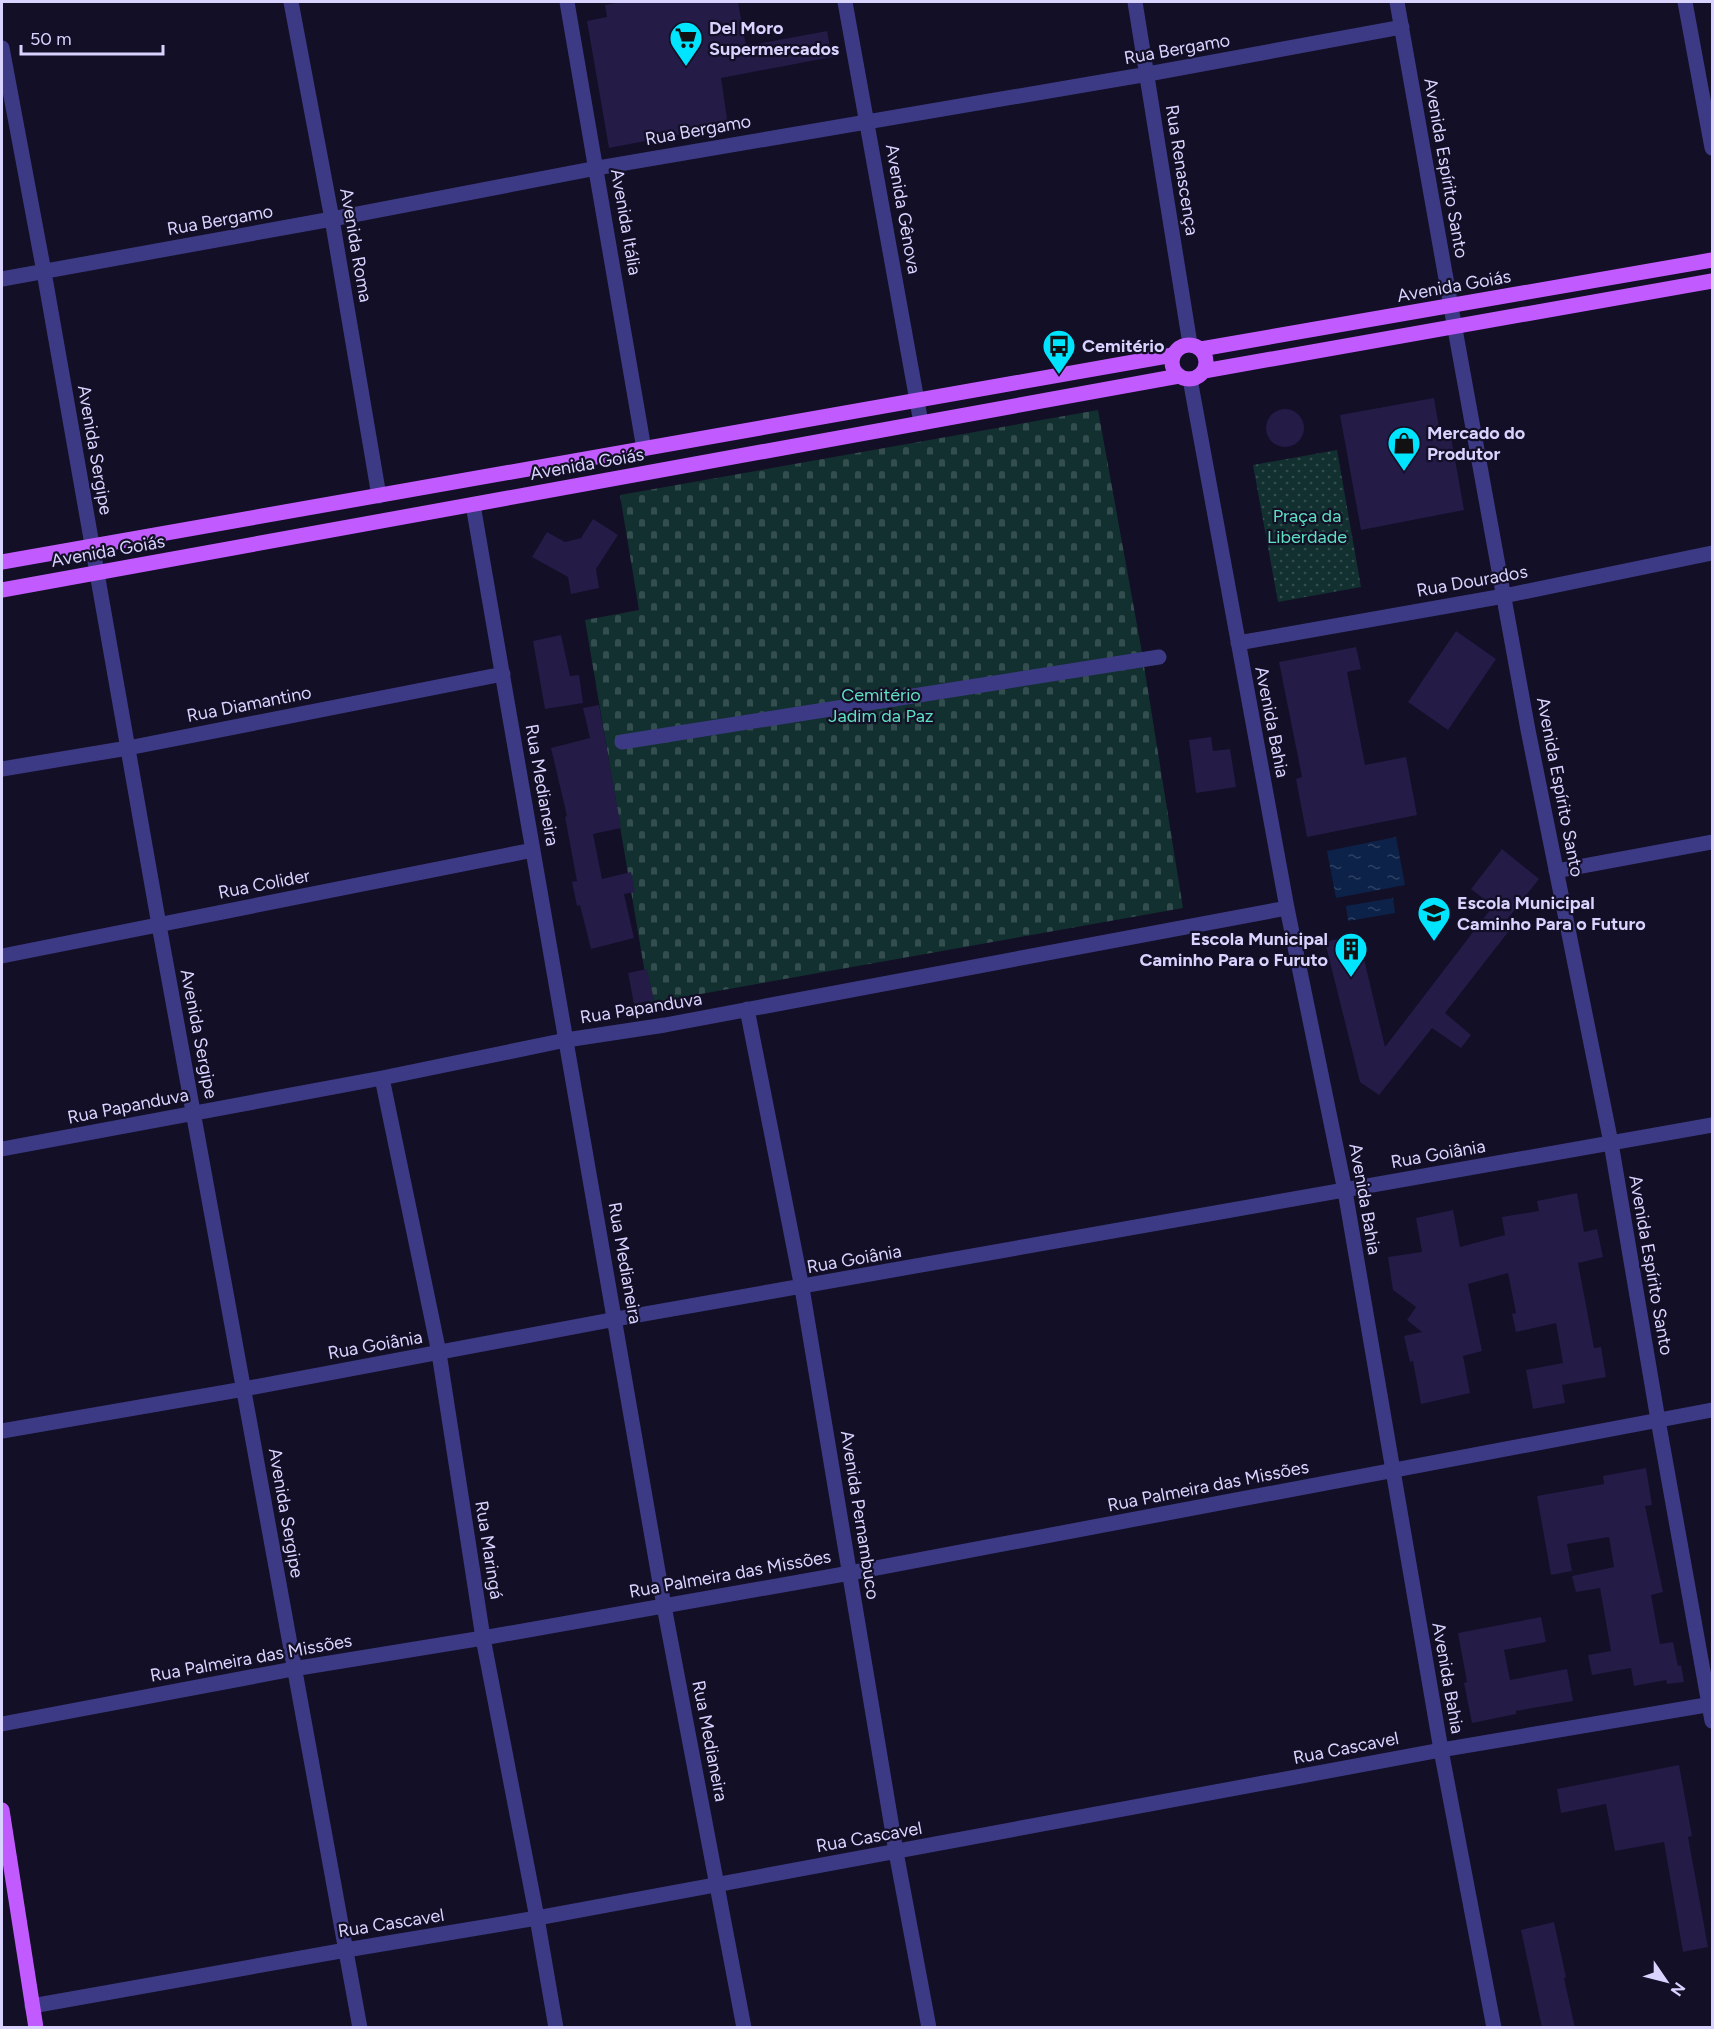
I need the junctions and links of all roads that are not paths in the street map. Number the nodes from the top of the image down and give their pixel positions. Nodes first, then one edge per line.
1 (291, 2) edge
2 (567, 2) edge
3 (845, 2) edge
4 (1135, 2) edge
5 (1397, 2) edge
6 (1686, 2) edge
7 (1402, 27) junction
8 (2, 48) edge
9 (1148, 74) junction
10 (5, 87) edge
11 (868, 120) junction
12 (1713, 148) edge
13 (597, 168) junction
14 (332, 219) junction
15 (1713, 260) edge
16 (44, 272) junction
17 (2, 279) edge
18 (1713, 281) edge
19 (1451, 307) junction
20 (1454, 326) junction
21 (1196, 347) junction
22 (1173, 355) junction
23 (1204, 371) junction
24 (1184, 377) junction
25 (917, 401) junction
26 (921, 423) junction
27 (644, 449) junction
28 (379, 496) junction
29 (473, 505) junction
30 (92, 547) junction
31 (1713, 553) edge
32 (2, 562) edge
33 (96, 573) junction
34 (2, 590) edge
35 (1504, 596) junction
36 (1238, 643) junction
37 (1159, 657) dead end
38 (503, 674) junction
39 (622, 742) dead end
40 (128, 748) junction
41 (2, 768) edge
42 (1713, 842) edge
43 (533, 850) junction
44 (1556, 871) junction
45 (1287, 908) junction
46 (159, 926) junction
47 (2, 956) edge
48 (747, 1010) junction
49 (566, 1040) junction
50 (382, 1078) junction
51 (194, 1113) junction
52 (1713, 1125) edge
53 (1611, 1143) junction
54 (2, 1149) edge
55 (1345, 1191) junction
56 (802, 1288) junction
57 (616, 1320) junction
58 (439, 1353) junction
59 (244, 1389) junction
60 (1713, 1410) edge
61 (1658, 1420) junction
62 (2, 1431) edge
63 (1393, 1472) junction
64 (850, 1573) junction
65 (664, 1606) junction
66 (483, 1638) junction
67 (294, 1669) junction
68 (1711, 1704) edge
69 (1713, 1721) edge
70 (2, 1724) edge
71 (1441, 1750) junction
72 (2, 1810) edge
73 (896, 1852) junction
74 (7, 1880) edge
75 (718, 1884) junction
76 (537, 1918) junction
77 (346, 1950) junction
78 (32, 2006) junction
79 (36, 2028) edge
80 (360, 2028) edge
81 (556, 2028) edge
82 (744, 2028) edge
83 (929, 2028) edge
84 (1494, 2028) edge

1 - 14 street, Avenida Roma
2 - 13 street, Avenida Itália
3 - 11 street, Avenida Gênova
4 - 9 street, Rua Renascença
5 - 7 street, Avenida Espírito Santo
6 - 12 street
7 - 9 street, Rua Bergamo
7 - 19 street, Avenida Espírito Santo
8 - 10 street, Avenida Sergipe
9 - 11 street, Rua Bergamo
9 - 21 street, Rua Renascença
10 - 16 street, Avenida Sergipe
11 - 13 street, Rua Bergamo
11 - 25 street, Avenida Gênova
13 - 14 street, Rua Bergamo
13 - 27 street, Avenida Itália
14 - 16 street, Rua Bergamo
14 - 28 street, Avenida Roma
15 - 19 main road, Avenida Goiás
16 - 17 street, Rua Bergamo
16 - 30 street, Avenida Sergipe
18 - 20 main road
19 - 20 street, Avenida Espírito Santo
19 - 21 main road, Avenida Goiás
20 - 23 main road
20 - 35 street, Avenida Espírito Santo
21 - 22 main road
21 - 23 main road
22 - 24 main road
22 - 25 main road, Avenida Goiás
23 - 24 main road
24 - 26 main road, Avenida Goiás
24 - 36 street, Avenida Bahia
25 - 26 street, Avenida Gênova
25 - 27 main road, Avenida Goiás
26 - 29 main road, Avenida Goiás
27 - 28 main road, Avenida Goiás
28 - 30 main road, Avenida Goiás
29 - 33 main road, Avenida Goiás
29 - 38 street, Rua Medianeira
30 - 32 main road, Avenida Goiás
30 - 33 street, Avenida Sergipe
31 - 35 street, Rua Dourados
33 - 34 main road, Avenida Goiás
33 - 40 street, Avenida Sergipe
35 - 36 street, Rua Dourados
35 - 44 street, Avenida Espírito Santo
36 - 45 street, Avenida Bahia
37 - 39 street
38 - 40 street, Rua Diamantino
38 - 43 street, Rua Medianeira
40 - 41 street, Rua Diamantino
40 - 46 street, Avenida Sergipe
42 - 44 street
43 - 46 street, Rua Colider
43 - 49 street, Rua Medianeira
44 - 53 street, Avenida Espírito Santo
45 - 48 street, Rua Papanduva
45 - 55 street, Avenida Bahia
46 - 47 street, Rua Colider
46 - 51 street, Avenida Sergipe
48 - 49 street, Rua Papanduva
48 - 56 street, Avenida Pernambuco
49 - 50 street, Rua Papanduva
49 - 57 street, Rua Medianeira
50 - 51 street, Rua Papanduva
50 - 58 street, Rua Maringá
51 - 54 street, Rua Papanduva
51 - 59 street, Avenida Sergipe
52 - 53 street, Rua Goiânia
53 - 55 street, Rua Goiânia
53 - 61 street, Avenida Espírito Santo
55 - 56 street, Rua Goiânia
55 - 63 street, Avenida Bahia
56 - 57 street, Rua Goiânia
56 - 64 street, Avenida Pernambuco
57 - 58 street, Rua Goiânia
57 - 65 street, Rua Medianeira
58 - 59 street, Rua Goiânia
58 - 66 street, Rua Maringá
59 - 62 street, Rua Goiânia
59 - 67 street, Avenida Sergipe
60 - 61 street, Rua Palmeira das Missões
61 - 63 street, Rua Palmeira das Missões
61 - 68 street, Avenida Espírito Santo
63 - 64 street, Rua Palmeira das Missões
63 - 71 street, Avenida Bahia
64 - 65 street, Rua Palmeira das Missões
64 - 73 street, Avenida Pernambuco
65 - 66 street, Rua Palmeira das Missões
65 - 75 street, Rua Medianeira
66 - 67 street, Rua Palmeira das Missões
66 - 76 street, Rua Maringá
67 - 70 street, Rua Palmeira das Missões
67 - 77 street, Avenida Sergipe
68 - 69 street, Avenida Espírito Santo
68 - 71 street, Rua Cascavel
71 - 73 street, Rua Cascavel
71 - 84 street, Avenida Bahia
72 - 74 main road
73 - 75 street, Rua Cascavel
73 - 83 street, Avenida Pernambuco
74 - 78 main road
75 - 76 street, Rua Cascavel
75 - 82 street, Rua Medianeira
76 - 77 street, Rua Cascavel
76 - 81 street, Rua Maringá
77 - 78 street, Rua Cascavel
77 - 80 street, Avenida Sergipe
78 - 79 main road

